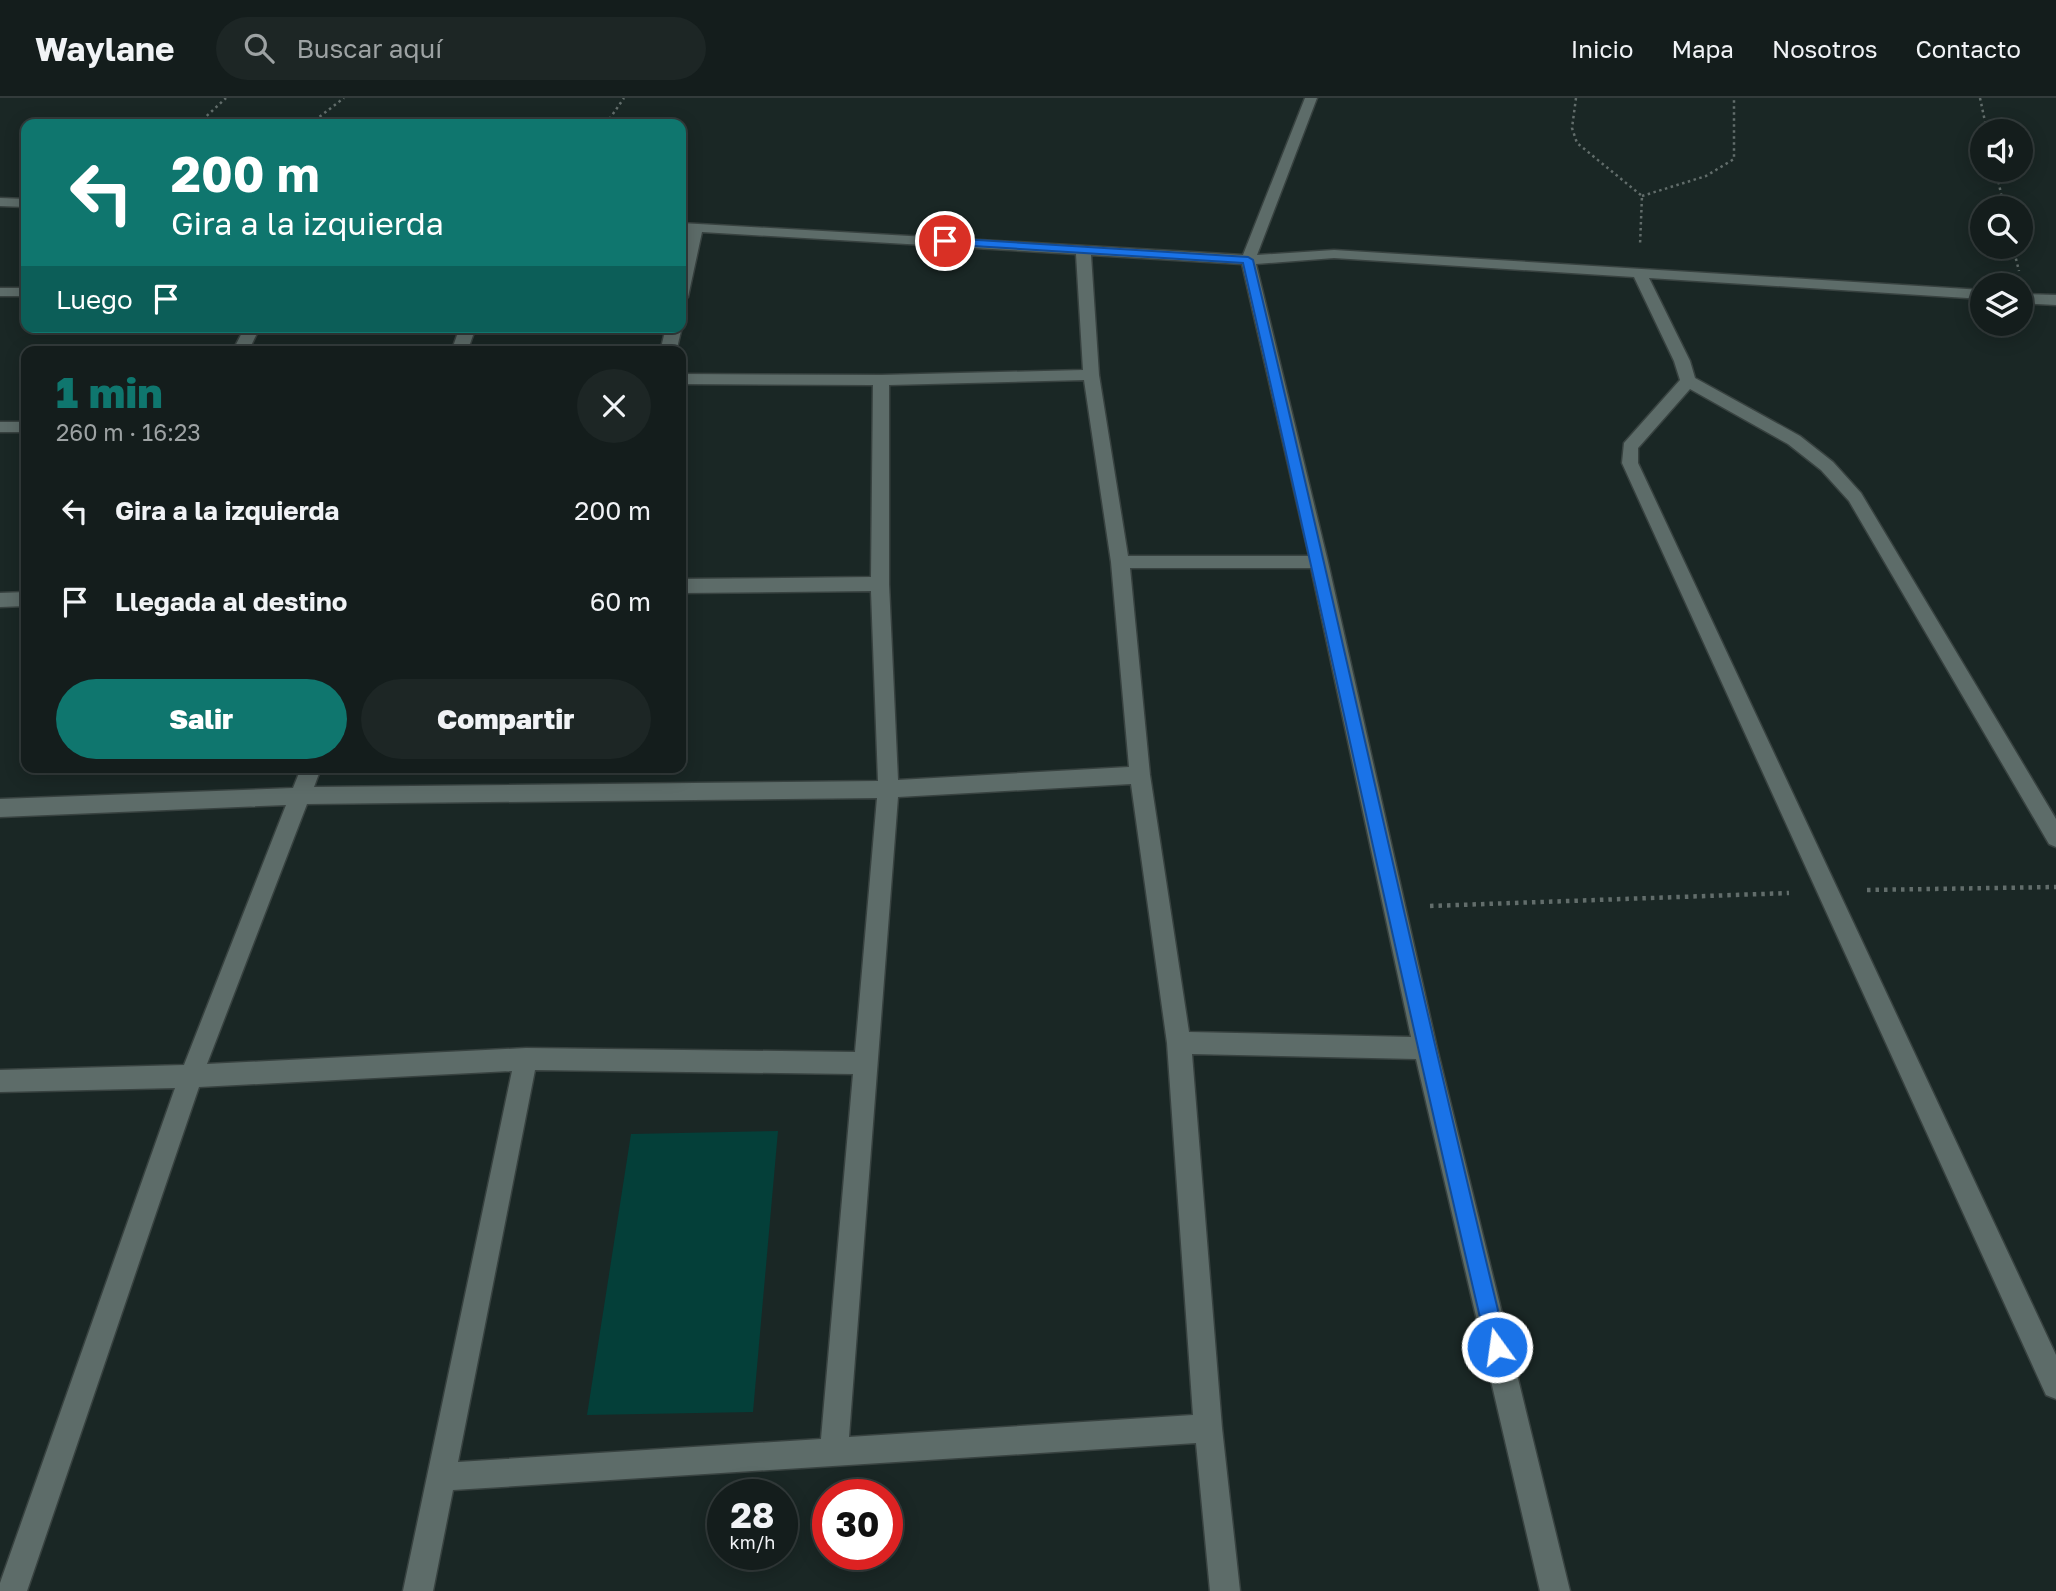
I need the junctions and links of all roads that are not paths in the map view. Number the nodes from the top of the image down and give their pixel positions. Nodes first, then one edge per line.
1 (1311, 98) edge
2 (0, 202) edge
3 (21, 203) edge
4 (688, 227) edge
5 (686, 247) edge
6 (1083, 249) junction
7 (1248, 260) junction
8 (1640, 274) junction
9 (0, 292) edge
10 (21, 292) edge
11 (1970, 294) edge
12 (2033, 299) edge
13 (2056, 300) edge
14 (1091, 375) junction
15 (686, 379) edge
16 (881, 380) junction
17 (1688, 382) junction
18 (21, 426) edge
19 (0, 427) edge
20 (1120, 562) junction
21 (1318, 562) junction
22 (880, 584) junction
23 (686, 586) edge
24 (21, 599) edge
25 (0, 600) edge
26 (309, 773) edge
27 (1140, 775) junction
28 (888, 789) junction
29 (302, 796) junction
30 (0, 808) edge
31 (2056, 838) edge
32 (1180, 1043) junction
33 (1425, 1048) junction
34 (526, 1059) junction
35 (867, 1063) junction
36 (191, 1076) junction
37 (0, 1081) edge
38 (2056, 1385) edge
39 (1208, 1428) junction
40 (834, 1451) junction
41 (439, 1477) junction
42 (12, 1591) edge
43 (418, 1591) edge
44 (1225, 1591) edge
45 (1555, 1591) edge

1 - 7 street
2 - 3 street
4 - 5 street
4 - 6 street
6 - 7 street
6 - 14 street
7 - 8 street
7 - 21 street
8 - 11 street
8 - 17 street
9 - 10 street
12 - 13 street
14 - 16 street
14 - 20 street
15 - 16 street
16 - 22 street
17 - 31 street
17 - 38 street
18 - 19 street
20 - 21 street
20 - 27 street
21 - 33 street
22 - 23 street
22 - 28 street
24 - 25 street
26 - 29 street
27 - 28 street
27 - 32 street
28 - 29 street
28 - 35 street
29 - 30 street
29 - 36 street
32 - 33 street
32 - 39 street
33 - 45 street
34 - 35 street
34 - 36 street
34 - 41 street
35 - 40 street
36 - 37 street
36 - 42 street
39 - 40 street
39 - 44 street
40 - 41 street
41 - 43 street

